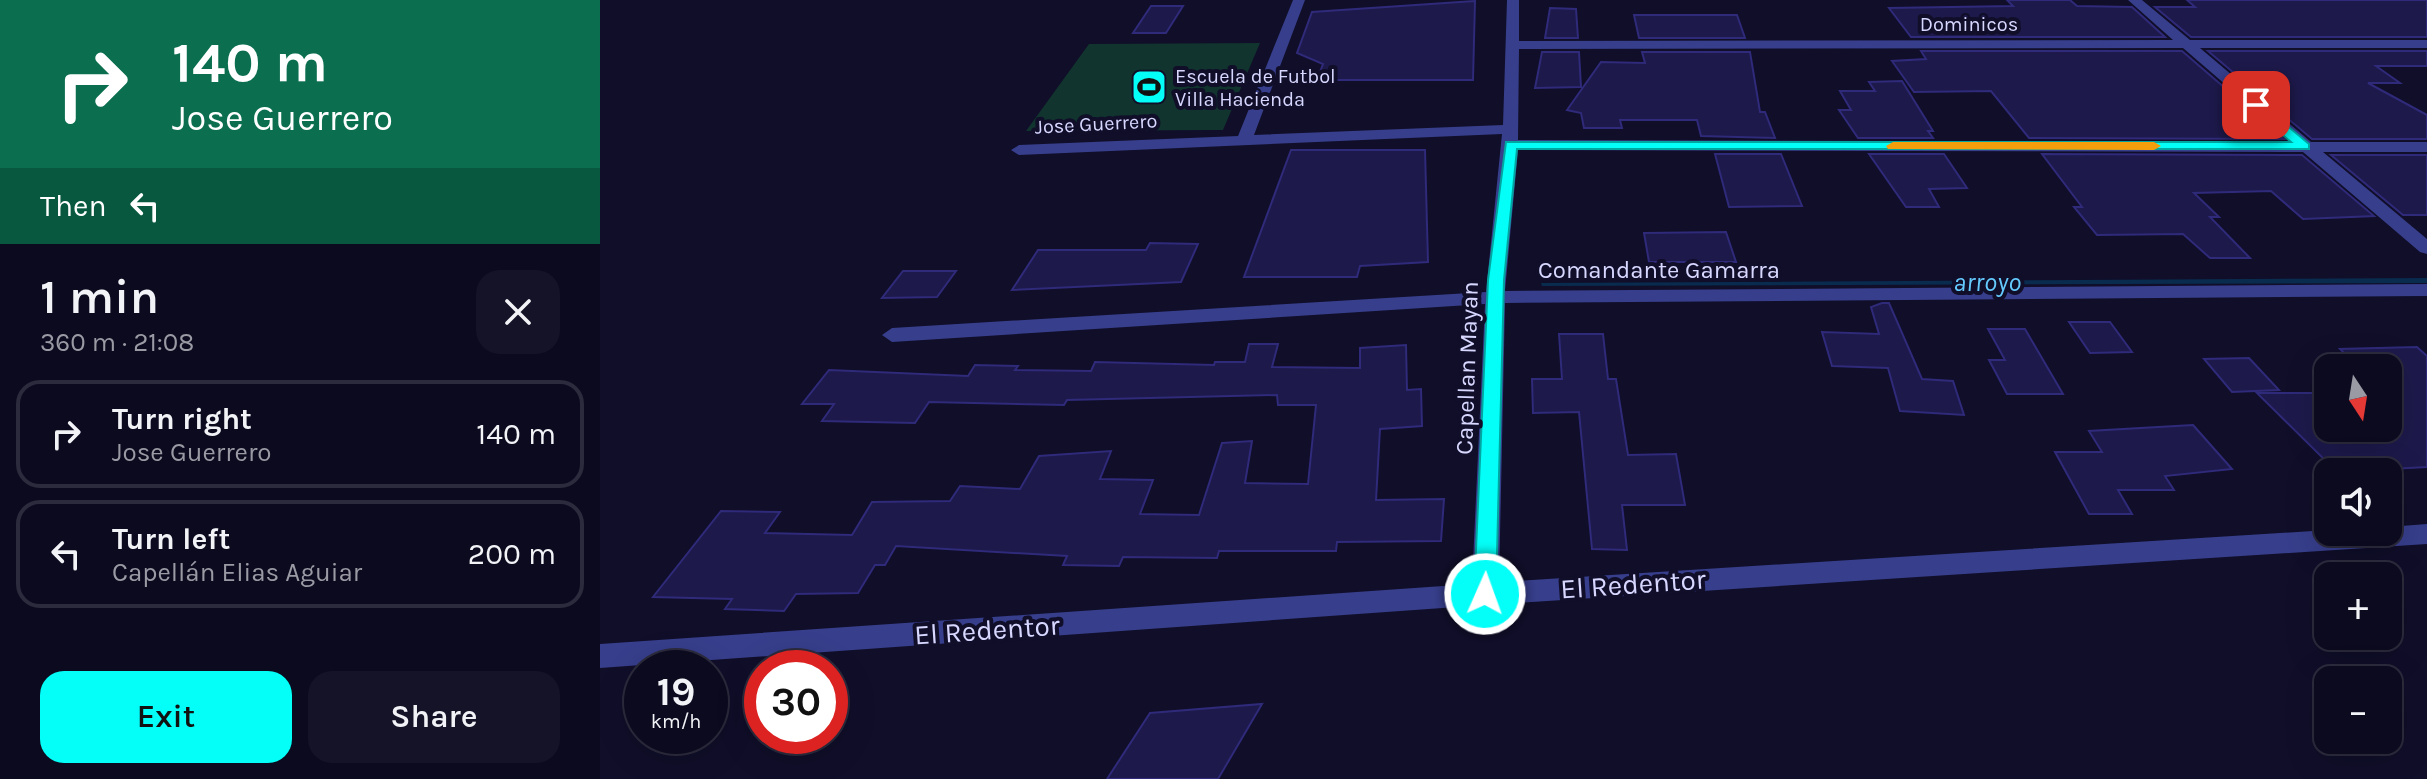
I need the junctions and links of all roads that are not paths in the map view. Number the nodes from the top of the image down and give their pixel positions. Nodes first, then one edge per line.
1 (1299, 0) edge
2 (1513, 0) edge
3 (2134, 0) edge
4 (2183, 44) junction
5 (2427, 44) edge
6 (1512, 45) junction
7 (1511, 137) junction
8 (1245, 139) junction
9 (2304, 146) junction
10 (2427, 147) edge
11 (1019, 150) dead end
12 (2427, 248) edge
13 (2427, 290) edge
14 (1495, 297) junction
15 (892, 335) dead end
16 (2427, 534) edge
17 (1485, 594) junction
18 (600, 656) edge

1 - 8 street
2 - 6 street, Capellan Mayan
3 - 4 street
4 - 5 street, Dominicos
4 - 6 street, Dominicos
4 - 9 street
6 - 7 street, Capellan Mayan
7 - 8 street, Jose Guerrero
7 - 9 street, Jose Guerrero
7 - 14 street, Capellan Mayan
8 - 11 street, Jose Guerrero
9 - 10 street, Jose Guerrero
9 - 12 street
13 - 14 street, Comandante Gamarra
14 - 15 street, Comandante Gamarra
14 - 17 street, Capellan Mayan
16 - 17 street, El Redentor
17 - 18 street, El Redentor

